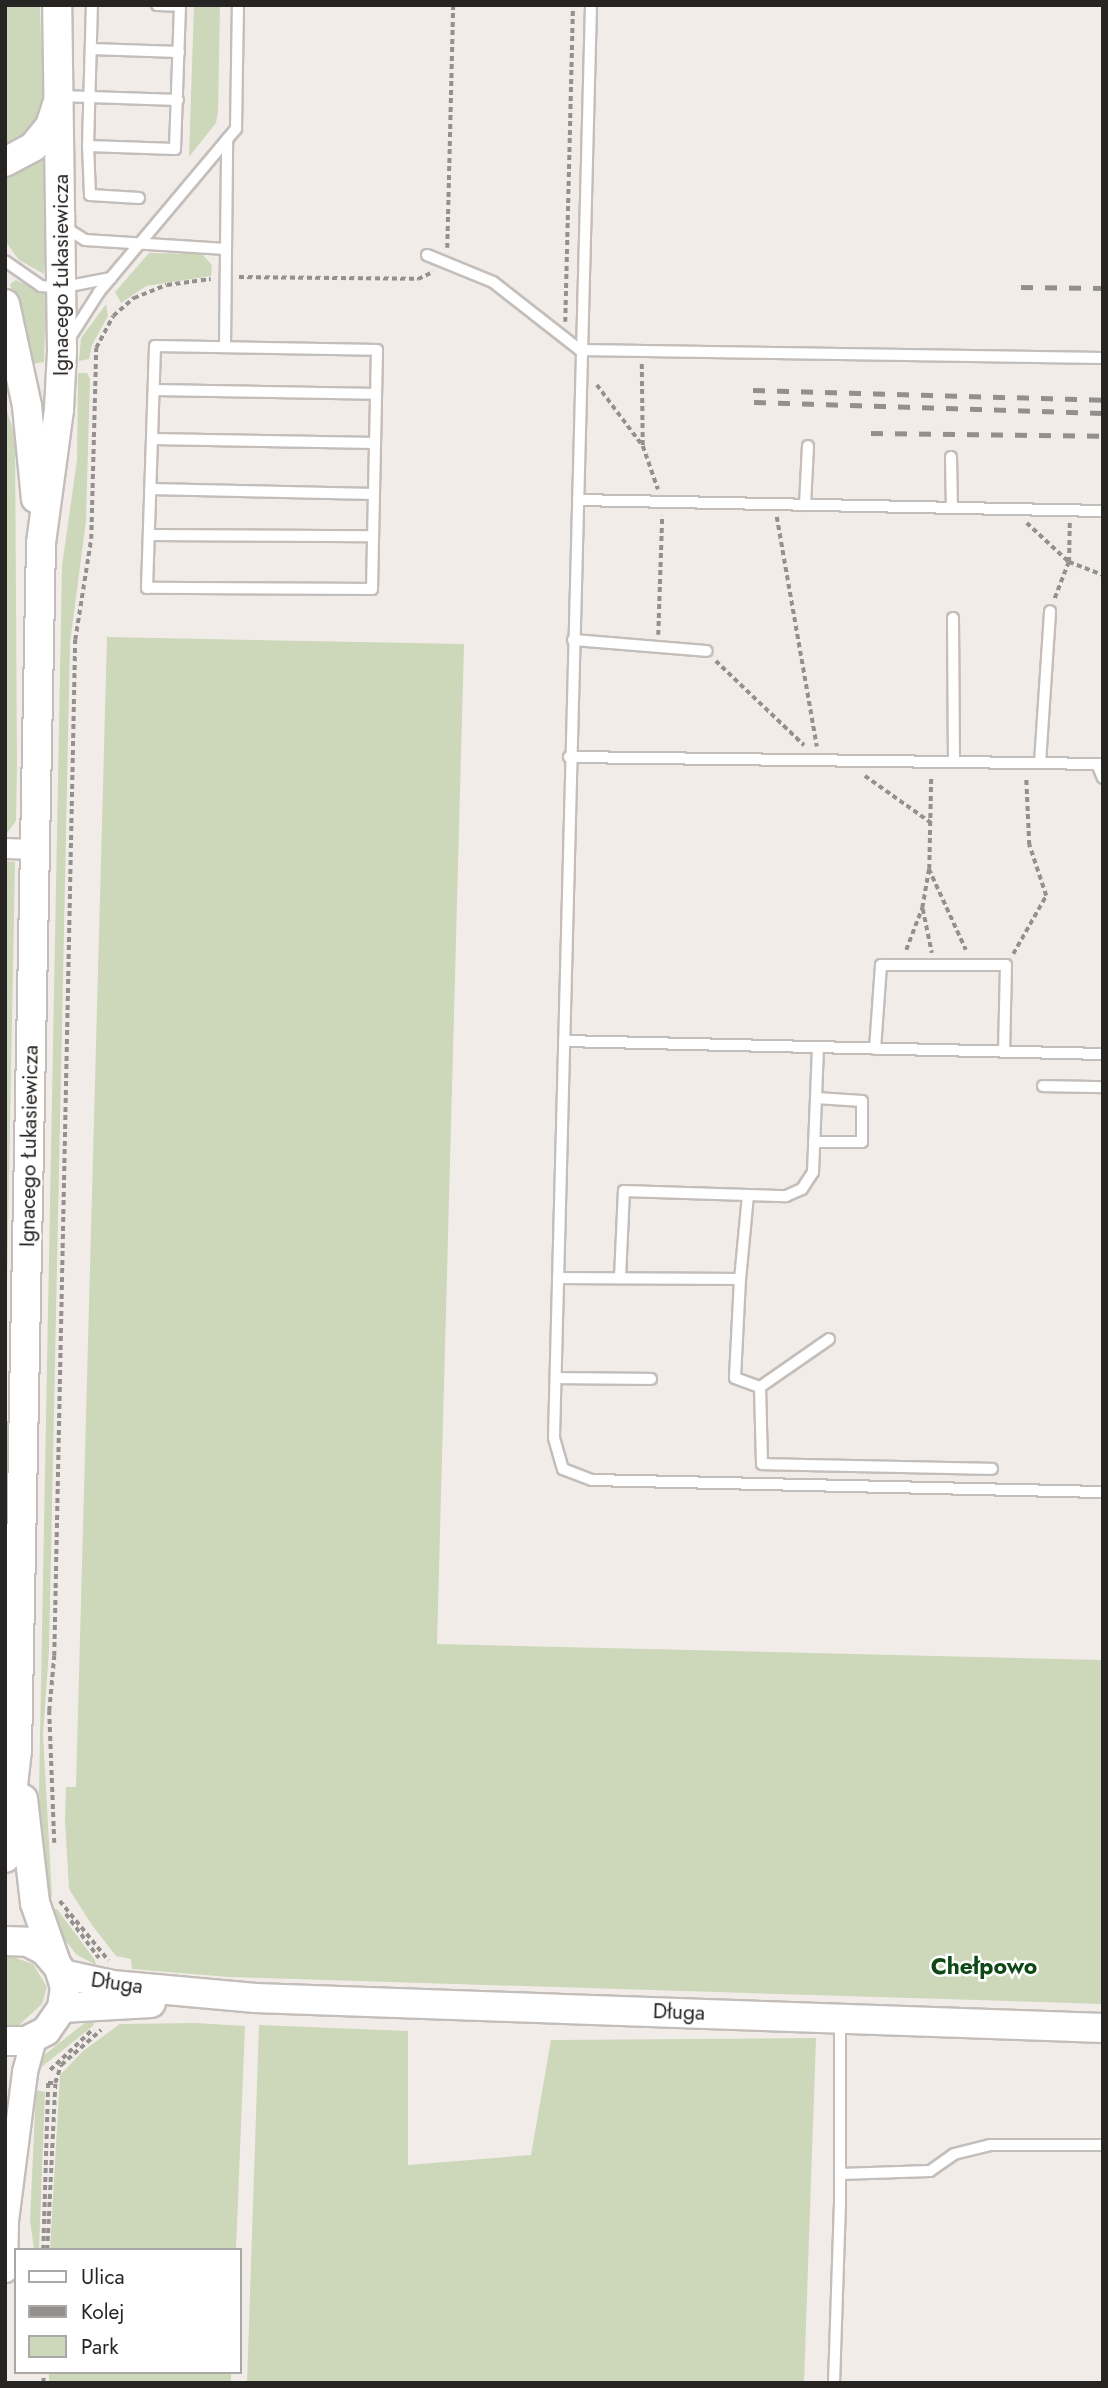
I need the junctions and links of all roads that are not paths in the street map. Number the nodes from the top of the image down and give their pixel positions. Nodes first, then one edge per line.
1 (57, 5) edge
2 (92, 5) edge
3 (157, 5) edge
4 (239, 5) edge
5 (591, 5) edge
6 (180, 6) edge
7 (91, 49) junction
8 (179, 52) junction
9 (60, 96) junction
10 (90, 98) junction
11 (178, 100) junction
12 (227, 139) junction
13 (88, 146) junction
14 (5, 162) edge
15 (139, 198) dead end
16 (60, 224) junction
17 (140, 243) junction
18 (226, 248) junction
19 (426, 255) dead end
20 (5, 261) edge
21 (111, 278) junction
22 (59, 288) junction
23 (5, 304) edge
24 (225, 347) junction
25 (580, 350) junction
26 (62, 351) junction
27 (1103, 358) edge
28 (154, 390) junction
29 (376, 394) junction
30 (152, 439) junction
31 (375, 443) junction
32 (808, 446) dead end
33 (951, 457) dead end
34 (150, 489) junction
35 (374, 494) junction
36 (578, 500) junction
37 (805, 505) junction
38 (953, 508) junction
39 (1103, 511) edge
40 (149, 535) junction
41 (373, 536) junction
42 (41, 543) junction
43 (1050, 611) road end
44 (953, 618) dead end
45 (573, 640) junction
46 (707, 651) road end
47 (569, 757) junction
48 (954, 762) junction
49 (1040, 763) junction
50 (1100, 764) edge
51 (1103, 778) edge
52 (5, 848) edge
53 (36, 849) junction
54 (564, 1041) junction
55 (818, 1047) junction
56 (875, 1049) junction
57 (1004, 1052) junction
58 (1103, 1054) edge
59 (1043, 1086) dead end
60 (1103, 1087) edge
61 (816, 1098) junction
62 (814, 1142) junction
63 (748, 1195) junction
64 (558, 1278) junction
65 (620, 1278) junction
66 (740, 1279) junction
67 (829, 1339) dead end
68 (556, 1378) junction
69 (651, 1379) dead end
70 (760, 1387) junction
71 (992, 1469) dead end
72 (1103, 1492) edge
73 (17, 1750) junction
74 (5, 1858) edge
75 (5, 1941) edge
76 (59, 1969) junction
77 (100, 1994) junction
78 (62, 2008) junction
79 (840, 2017) junction
80 (1103, 2028) edge
81 (34, 2038) junction
82 (5, 2041) edge
83 (1103, 2145) edge
84 (840, 2174) junction
85 (6, 2218) edge
86 (5, 2270) edge
87 (834, 2383) edge

1 - 9 main road, Ignacego Łukasiewicza
2 - 7 lane
3 - 6 lane
4 - 12 lane
5 - 25 lane
6 - 8 lane
7 - 8 lane
7 - 10 lane
8 - 11 lane
9 - 10 lane
9 - 14 main road
9 - 16 main road, Ignacego Łukasiewicza
10 - 11 lane
10 - 13 lane
11 - 13 lane
12 - 17 lane
12 - 18 lane
13 - 15 lane
16 - 17 lane
16 - 22 main road, Ignacego Łukasiewicza
17 - 18 lane
17 - 21 lane
18 - 24 lane
19 - 25 lane
20 - 22 lane
21 - 22 lane
21 - 26 lane
22 - 26 main road, Ignacego Łukasiewicza
23 - 42 main road, Ignacego Łukasiewicza
24 - 28 lane
24 - 29 lane
25 - 27 lane
25 - 36 lane
26 - 42 main road, Ignacego Łukasiewicza
28 - 29 lane
28 - 30 lane
29 - 31 lane
30 - 31 lane
30 - 34 lane
31 - 35 lane
32 - 37 lane
33 - 38 lane
34 - 35 lane
34 - 40 lane
35 - 41 lane
36 - 37 lane
36 - 45 lane
37 - 38 lane
38 - 39 lane
40 - 41 lane
40 - 41 lane
42 - 53 main road, Ignacego Łukasiewicza
43 - 49 lane
44 - 48 lane
45 - 46 lane
45 - 47 lane
47 - 48 lane
47 - 54 lane
48 - 49 lane
49 - 50 lane
50 - 51 lane
52 - 53 street
53 - 73 main road, Ignacego Łukasiewicza
54 - 55 lane
54 - 64 lane
55 - 56 lane
55 - 61 lane
56 - 57 lane
56 - 57 lane
57 - 58 lane
59 - 60 lane
61 - 62 lane
61 - 62 lane
62 - 63 lane
63 - 65 lane
63 - 66 lane
64 - 65 lane
64 - 68 lane
65 - 66 lane
66 - 70 lane
67 - 70 lane
68 - 69 lane
68 - 72 lane
70 - 71 lane
73 - 74 main road, Ignacego Łukasiewicza
73 - 76 main road, Ignacego Łukasiewicza
75 - 76 main road
76 - 77 main road, Długa
76 - 78 main road, Ignacego Łukasiewicza
77 - 78 main road, Długa
77 - 79 main road, Długa
78 - 81 main road
79 - 80 main road, Długa
79 - 84 lane
81 - 82 main road
81 - 85 street
83 - 84 lane
84 - 87 lane
85 - 86 street

